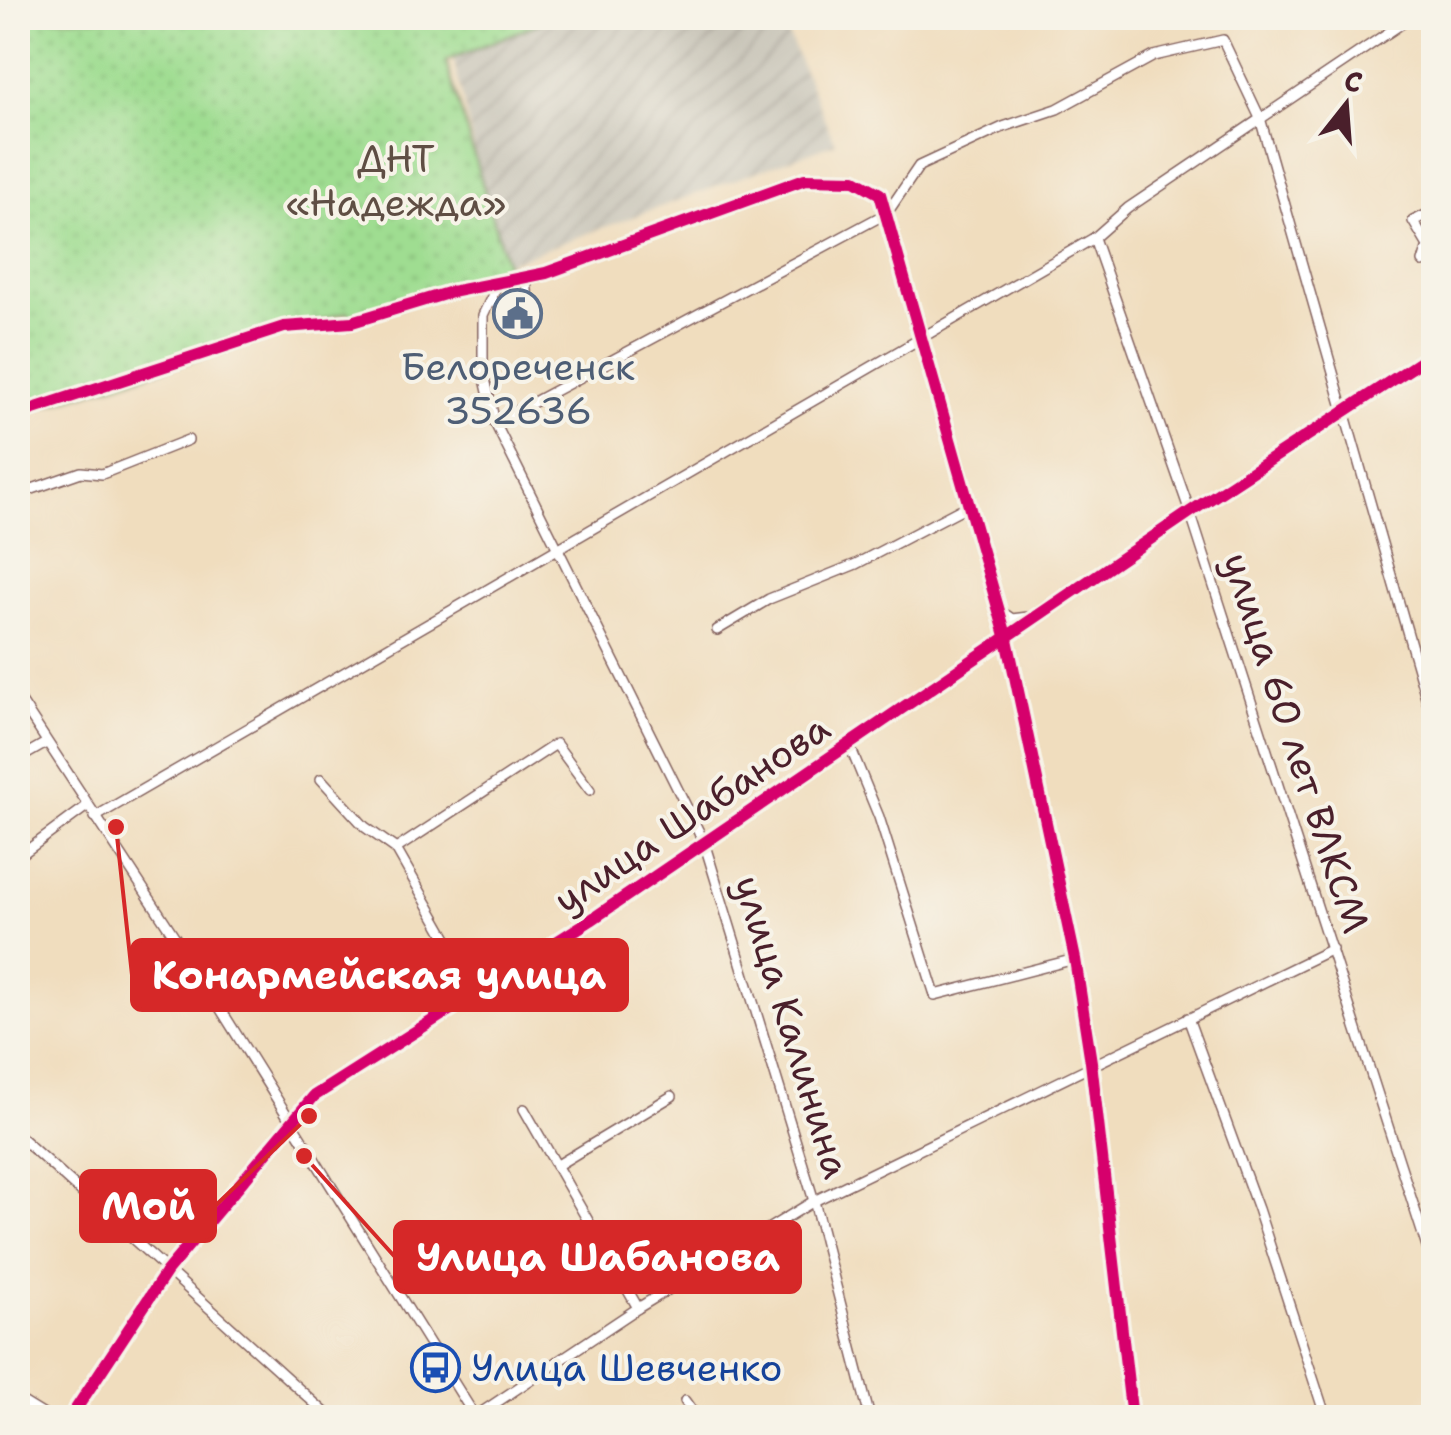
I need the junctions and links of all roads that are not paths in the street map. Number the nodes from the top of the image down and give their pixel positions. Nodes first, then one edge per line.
1 (1410, 18) edge
2 (1260, 118) junction
3 (1434, 211) edge
4 (887, 213) junction
5 (1094, 238) junction
6 (1423, 262) dead end
7 (526, 277) junction
8 (499, 282) junction
9 (492, 300) junction
10 (922, 336) junction
11 (1434, 353) edge
12 (1346, 412) junction
13 (18, 414) edge
14 (495, 424) junction
15 (188, 440) dead end
16 (18, 494) edge
17 (967, 506) junction
18 (1190, 512) junction
19 (557, 547) junction
20 (997, 608) junction
21 (1036, 616) junction
22 (716, 630) dead end
23 (1006, 639) junction
24 (18, 697) edge
25 (1434, 725) edge
26 (46, 743) junction
27 (848, 744) junction
28 (18, 759) edge
29 (321, 779) dead end
30 (590, 790) dead end
31 (87, 806) junction
32 (95, 817) junction
33 (704, 842) junction
34 (396, 850) junction
35 (18, 857) edge
36 (1332, 949) junction
37 (1074, 960) junction
38 (477, 991) junction
39 (1188, 1018) junction
40 (1091, 1062) junction
41 (672, 1096) dead end
42 (524, 1109) dead end
43 (291, 1120) junction
44 (18, 1135) edge
45 (556, 1166) junction
46 (814, 1201) junction
47 (1434, 1269) edge
48 (167, 1271) junction
49 (638, 1308) junction
50 (18, 1399) edge
51 (685, 1401) dead end
52 (474, 1417) edge
53 (49, 1418) edge
54 (70, 1418) edge
55 (331, 1418) edge
56 (697, 1418) edge
57 (870, 1418) edge
58 (1132, 1418) edge
59 (1326, 1418) edge

1 - 2 street
2 - 4 street
2 - 5 street
2 - 12 street
3 - 6 street
4 - 7 street
4 - 10 street
4 - 14 street
5 - 10 street
5 - 18 street, улица 60 лет ВЛКСМ
7 - 8 street
7 - 9 street
8 - 9 street, улица Калинина
8 - 13 street
9 - 14 street, улица Калинина
10 - 17 street
10 - 19 street
11 - 12 street, улица Шабанова
12 - 18 street, улица Шабанова
12 - 25 street
14 - 19 street, улица Калинина
15 - 16 street
17 - 20 street
17 - 22 street
18 - 21 street, улица Шабанова
18 - 36 street, улица 60 лет ВЛКСМ
19 - 32 street
19 - 33 street, улица Калинина
20 - 21 street, улица Шабанова
20 - 23 street
21 - 23 street, улица Шабанова
23 - 27 street, улица Шабанова
23 - 37 street
24 - 26 street
26 - 28 street
26 - 31 street
27 - 33 street, улица Шабанова
27 - 37 street
29 - 34 street
30 - 34 street
31 - 32 street
31 - 35 street
32 - 43 street
33 - 38 street, улица Шабанова
33 - 46 street, улица Калинина
34 - 38 street
36 - 39 street
36 - 47 street, улица 60 лет ВЛКСМ
37 - 40 street
38 - 43 street, улица Шабанова
39 - 40 street
39 - 59 street
40 - 46 street
40 - 58 street
41 - 45 street
42 - 45 street
43 - 48 street, улица Шабанова
43 - 52 street
44 - 48 street
45 - 49 street
46 - 49 street
46 - 57 street, улица Калинина
48 - 54 street, улица Шабанова
48 - 55 street
49 - 52 street
50 - 53 street
51 - 56 street

